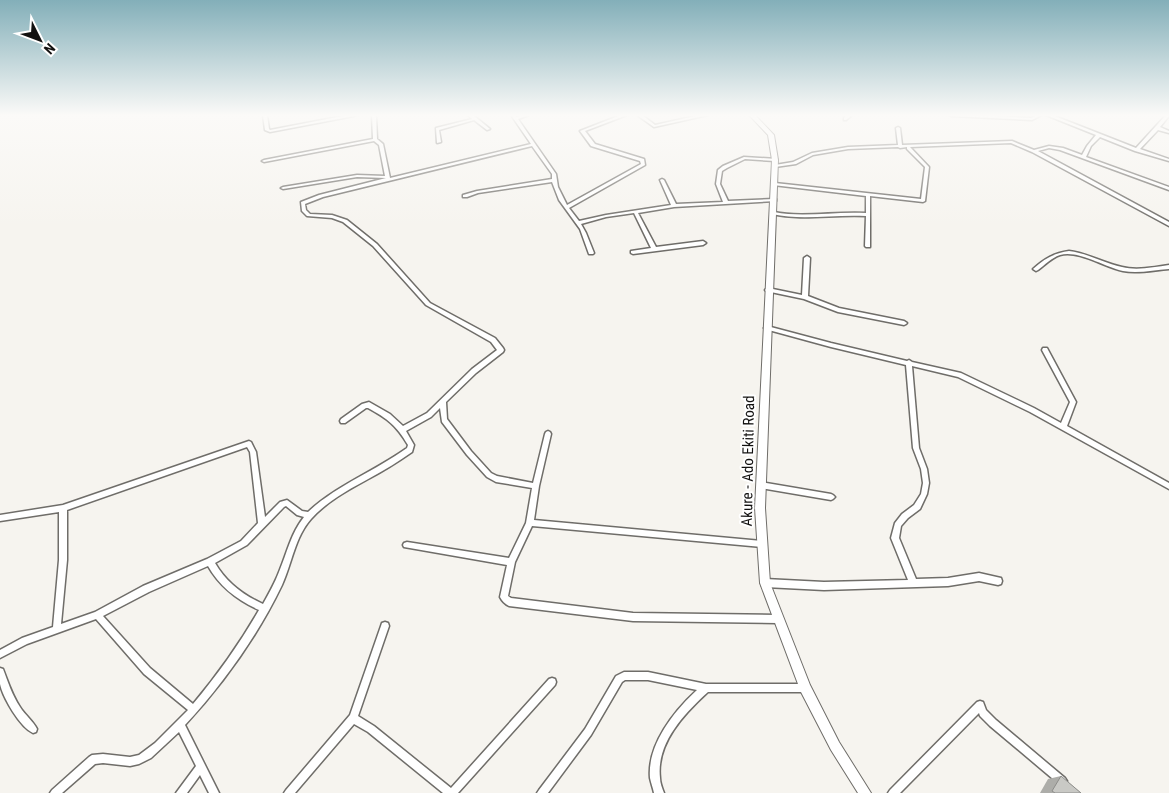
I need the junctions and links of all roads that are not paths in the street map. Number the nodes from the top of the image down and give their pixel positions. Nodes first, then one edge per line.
1 (312, 152) edge
2 (383, 152) edge
3 (500, 152) edge
4 (539, 152) edge
5 (616, 152) edge
6 (774, 152) edge
7 (823, 152) edge
8 (914, 152) edge
9 (1036, 152) edge
10 (1068, 152) edge
11 (1086, 152) edge
12 (1143, 152) edge
13 (1084, 157) junction
14 (1169, 160) edge
15 (264, 161) dead end
16 (776, 163) junction
17 (388, 178) junction
18 (553, 180) junction
19 (662, 180) dead end
20 (775, 184) junction
21 (283, 188) dead end
22 (1169, 189) edge
23 (868, 195) junction
24 (465, 196) dead end
25 (774, 200) junction
26 (726, 202) junction
27 (674, 206) junction
28 (566, 208) junction
29 (636, 213) junction
30 (774, 213) junction
31 (868, 215) junction
32 (578, 223) junction
33 (1169, 224) edge
34 (703, 243) dead end
35 (868, 246) dead end
36 (654, 248) junction
37 (633, 252) dead end
38 (591, 253) dead end
39 (807, 258) dead end
40 (1169, 267) edge
41 (1036, 269) dead end
42 (768, 290) junction
43 (805, 297) junction
44 (904, 323) dead end
45 (768, 328) junction
46 (1044, 350) dead end
47 (909, 362) junction
48 (443, 402) junction
49 (343, 421) dead end
50 (1063, 427) junction
51 (402, 430) junction
52 (548, 434) dead end
53 (761, 485) junction
54 (536, 486) junction
55 (1169, 486) edge
56 (832, 497) dead end
57 (63, 508) junction
58 (309, 516) junction
59 (0, 518) edge
60 (530, 523) junction
61 (262, 524) junction
62 (762, 544) junction
63 (407, 545) dead end
64 (210, 562) junction
65 (511, 562) junction
66 (998, 581) dead end
67 (913, 582) junction
68 (765, 583) junction
69 (264, 608) junction
70 (97, 615) junction
71 (777, 618) junction
72 (385, 626) dead end
73 (57, 629) junction
74 (0, 654) edge
75 (0, 672) edge
76 (552, 682) dead end
77 (706, 688) junction
78 (805, 688) junction
79 (192, 709) junction
80 (353, 718) junction
81 (180, 724) junction
82 (33, 729) dead end
83 (201, 766) junction
84 (1068, 787) edge
85 (55, 793) edge
86 (181, 793) edge
87 (214, 793) edge
88 (289, 793) edge
89 (451, 793) edge
90 (542, 793) edge
91 (659, 793) edge
92 (865, 793) edge
93 (893, 793) edge

1 - 15 street
2 - 17 street
3 - 17 street
4 - 18 street
5 - 28 street
6 - 16 main road, Akure - Ado Ekiti Road
7 - 16 street
8 - 23 street
9 - 33 street
10 - 13 street
11 - 13 street
12 - 14 street
13 - 22 street
16 - 20 main road, Akure - Ado Ekiti Road
16 - 26 street
17 - 21 street
17 - 48 street
18 - 24 street
18 - 28 street
19 - 27 street
20 - 23 street
20 - 25 main road, Akure - Ado Ekiti Road
23 - 31 street
25 - 26 street
25 - 30 main road, Akure - Ado Ekiti Road
26 - 27 street
27 - 29 street
28 - 32 street
29 - 32 street
29 - 36 street
30 - 31 street
30 - 42 main road, Akure - Ado Ekiti Road
31 - 35 street
32 - 38 street
34 - 36 street
36 - 37 street
39 - 43 street
40 - 41 street
42 - 43 street
42 - 45 main road, Akure - Ado Ekiti Road
43 - 44 street
45 - 47 street
45 - 53 main road, Akure - Ado Ekiti Road
46 - 50 street
47 - 50 street
47 - 67 street
48 - 51 street
48 - 54 street
49 - 51 street
50 - 55 street
51 - 58 street
52 - 54 street
53 - 56 street
53 - 62 main road, Akure - Ado Ekiti Road
54 - 60 street
57 - 59 street
57 - 61 street
57 - 73 street
58 - 61 street
58 - 69 street
60 - 62 street
60 - 65 street
61 - 64 street
62 - 68 main road, Akure - Ado Ekiti Road
63 - 65 street
64 - 69 street
64 - 70 street
65 - 71 street
66 - 67 street
67 - 68 street
68 - 71 main road, Akure - Ado Ekiti Road
69 - 79 street
70 - 73 street
70 - 79 street
71 - 78 main road, Akure - Ado Ekiti Road
72 - 80 street
73 - 74 street
75 - 82 street
76 - 89 street
77 - 78 street
77 - 90 street
77 - 91 street
78 - 92 main road, Akure - Ado Ekiti Road
79 - 81 street
80 - 88 street
80 - 89 street
81 - 83 street
81 - 85 street
83 - 86 street
83 - 87 street
84 - 93 street

